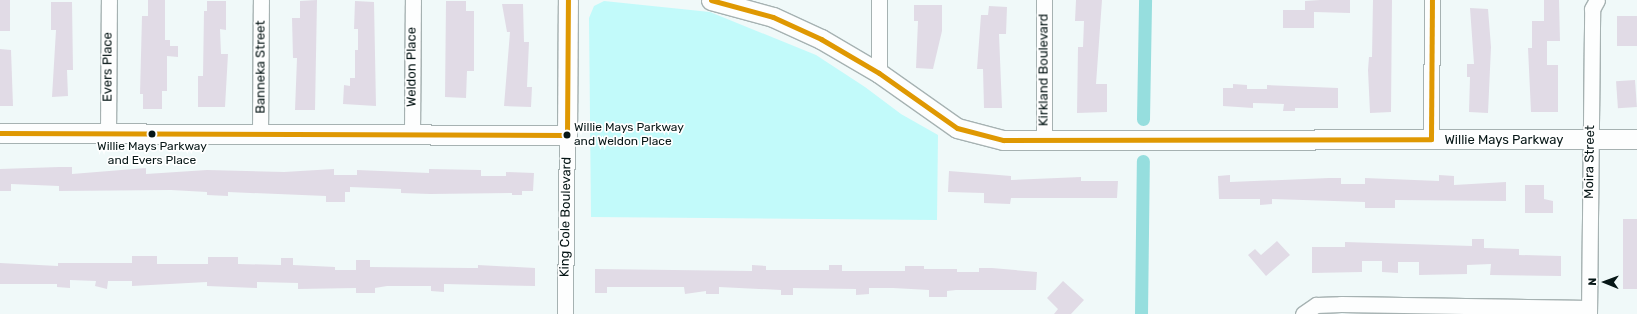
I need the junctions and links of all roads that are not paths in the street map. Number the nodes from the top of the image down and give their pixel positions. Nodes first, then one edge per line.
1 (109, 0) edge
2 (261, 0) edge
3 (413, 0) edge
4 (568, 0) edge
5 (879, 0) edge
6 (1044, 0) edge
7 (1432, 0) edge
8 (717, 1) edge
9 (1594, 5) edge
10 (879, 73) junction
11 (0, 133) edge
12 (108, 134) junction
13 (260, 134) junction
14 (412, 135) junction
15 (567, 135) junction
16 (1431, 139) junction
17 (1637, 139) edge
18 (1044, 140) junction
19 (1590, 141) junction
20 (1589, 311) edge
21 (565, 314) edge
22 (1303, 314) edge

1 - 12 street, Evers Place
2 - 13 street, Banneka Street
3 - 14 street, Weldon Place
4 - 15 street, King Cole Boulevard
5 - 10 street
6 - 18 street, Kirkland Boulevard
7 - 16 street
8 - 10 street, Willie Mays Parkway
9 - 19 street, Moira Street
10 - 18 street, Willie Mays Parkway
11 - 12 street
12 - 13 street
13 - 14 street
14 - 15 street
15 - 21 street, King Cole Boulevard
16 - 18 street, Willie Mays Parkway
16 - 19 street, Willie Mays Parkway
17 - 19 street, Willie Mays Parkway
19 - 20 street, Moira Street
20 - 22 street

